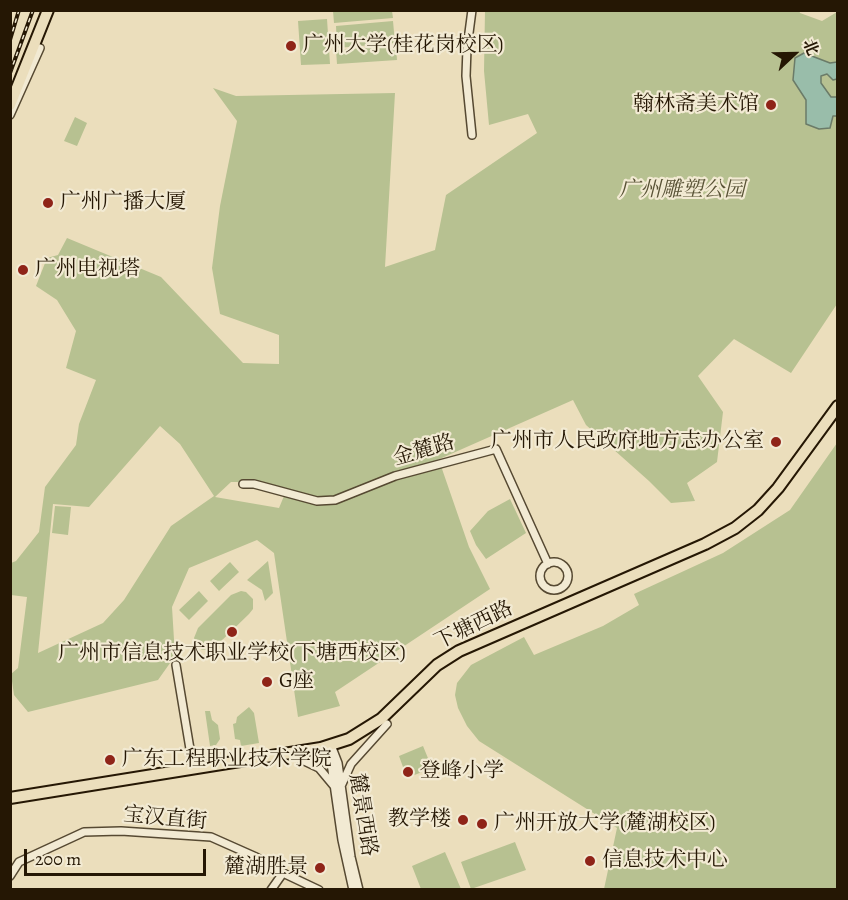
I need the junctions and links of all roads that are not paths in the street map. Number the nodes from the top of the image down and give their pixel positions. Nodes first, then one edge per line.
1 (48, 10) edge
2 (472, 10) edge
3 (40, 48) dead end
4 (10, 105) edge
5 (10, 116) edge
6 (472, 135) dead end
7 (837, 406) edge
8 (837, 418) edge
9 (243, 484) dead end
10 (548, 564) junction
11 (176, 665) dead end
12 (387, 724) junction
13 (332, 750) junction
14 (296, 757) junction
15 (193, 767) junction
16 (338, 786) junction
17 (10, 798) edge
18 (10, 804) edge
19 (283, 873) junction
20 (10, 876) edge
21 (271, 890) edge
22 (319, 890) edge
23 (352, 890) edge
24 (359, 890) edge

1 - 4 highway
2 - 6 street
3 - 5 street
7 - 13 highway, 下塘西路
8 - 12 highway, 下塘西路
9 - 10 street, 金麓路
10 - 10 street
11 - 15 street
12 - 13 highway, 下塘西路
12 - 16 street
13 - 14 highway, 下塘西路
13 - 15 highway, 下塘西路
13 - 16 street
14 - 16 street
14 - 18 highway, 下塘西路
15 - 17 highway, 下塘西路
16 - 23 street, 麓景西路
16 - 24 street, 麓景西路
19 - 20 street, 宝汉直街
19 - 21 street
19 - 22 street, 宝汉直街

